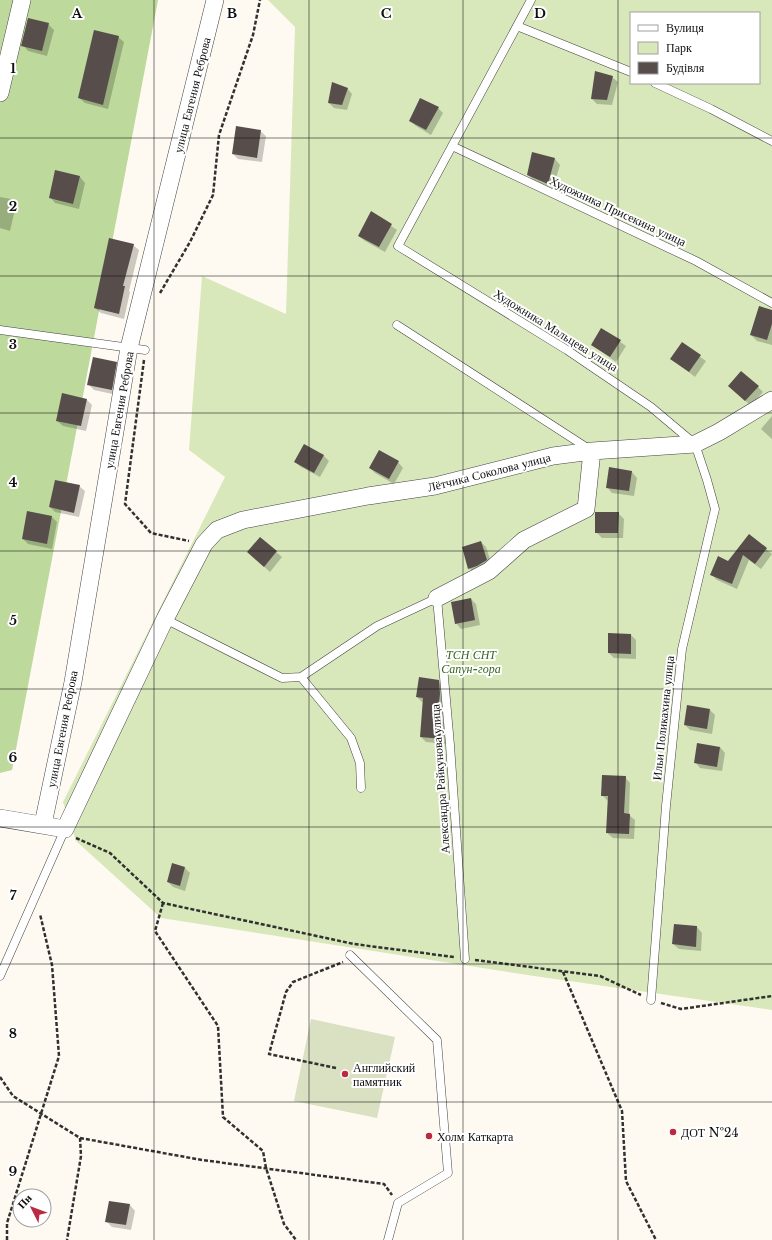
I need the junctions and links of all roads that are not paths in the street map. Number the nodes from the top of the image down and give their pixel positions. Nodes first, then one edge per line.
1 (22, 0) edge
2 (215, 0) edge
3 (531, 0) edge
4 (516, 26) junction
5 (630, 72) edge
6 (657, 84) edge
7 (0, 92) edge
8 (772, 141) edge
9 (452, 146) junction
10 (772, 303) edge
11 (396, 325) dead end
12 (0, 330) edge
13 (137, 349) junction
14 (772, 400) edge
15 (695, 444) junction
16 (592, 451) junction
17 (437, 598) junction
18 (165, 619) junction
19 (301, 677) junction
20 (361, 788) dead end
21 (0, 818) edge
22 (43, 824) junction
23 (65, 829) junction
24 (350, 954) road end
25 (465, 959) road end
26 (0, 976) edge
27 (650, 1000) road end
28 (388, 1240) edge

1 - 7 street
2 - 13 street, улица Евгения Реброва
3 - 4 lane
4 - 5 lane
4 - 9 lane
6 - 8 lane
9 - 10 lane, Художника Присекина улица
9 - 15 lane, Художника Мальцева улица
11 - 16 lane
12 - 13 lane
13 - 22 street, улица Евгения Реброва
14 - 15 street, Лётчика Соколова улица
15 - 16 street, Лётчика Соколова улица
15 - 27 lane, Ильи Поликахина улица
16 - 17 street
16 - 18 street, Лётчика Соколова улица
17 - 19 lane
17 - 25 lane, Александра Райкунова улица
18 - 19 lane
18 - 23 street, Лётчика Соколова улица
19 - 20 lane
21 - 22 street
22 - 23 street
23 - 26 lane
24 - 28 lane

